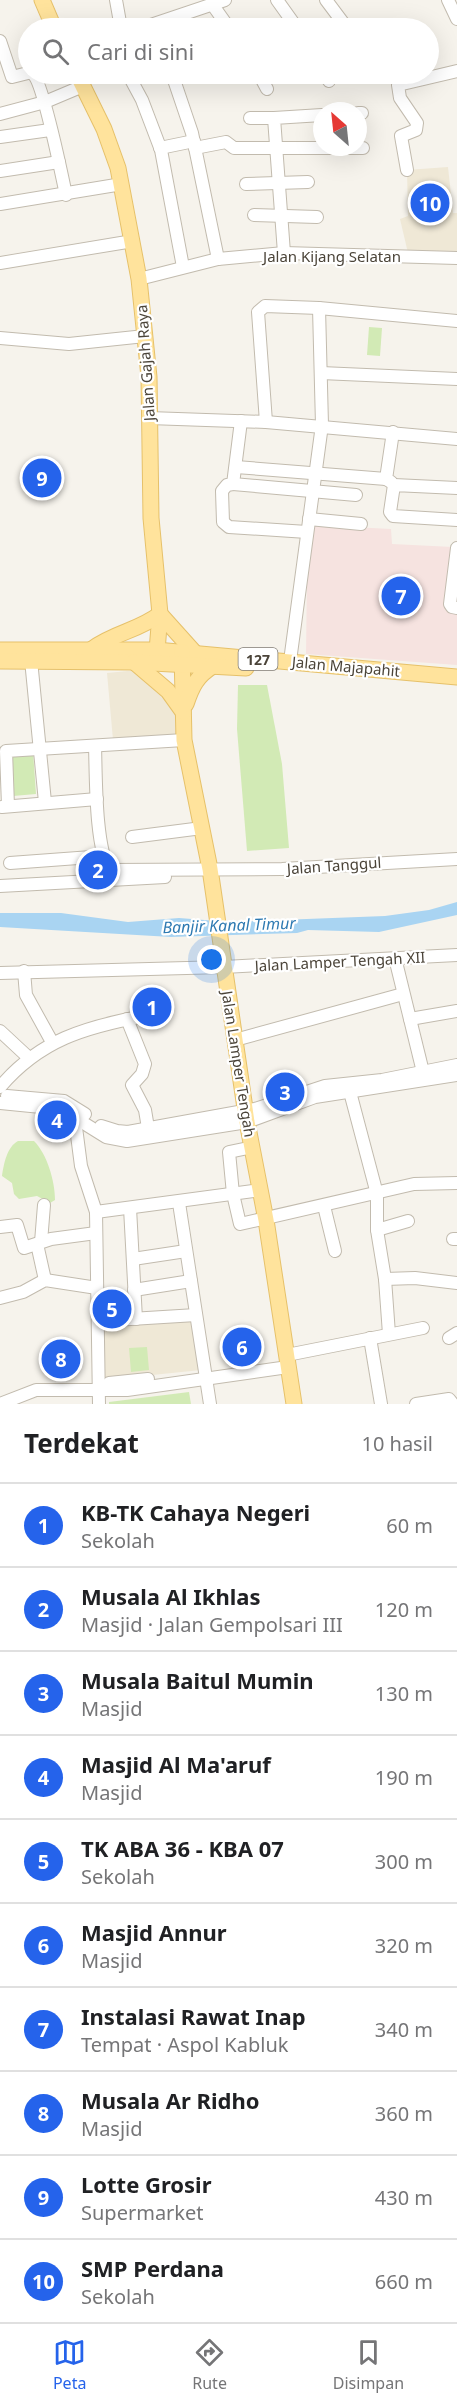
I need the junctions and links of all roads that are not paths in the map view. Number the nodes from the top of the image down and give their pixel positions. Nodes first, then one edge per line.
1 (42, 0) edge
2 (116, 0) edge
3 (225, 0) edge
4 (277, 0) edge
5 (326, 0) edge
6 (448, 0) edge
7 (212, 4) junction
8 (50, 18) edge
9 (119, 18) edge
10 (175, 18) edge
11 (222, 18) edge
12 (290, 18) edge
13 (340, 18) edge
14 (457, 19) edge
15 (0, 42) edge
16 (457, 71) edge
17 (439, 75) edge
18 (6, 79) edge
19 (39, 84) edge
20 (74, 84) edge
21 (82, 84) edge
22 (133, 84) edge
23 (175, 84) edge
24 (264, 84) edge
25 (398, 84) edge
26 (267, 89) dead end
27 (45, 102) junction
28 (0, 114) edge
29 (313, 116) edge
30 (250, 118) dead end
31 (274, 118) junction
32 (50, 130) junction
33 (0, 137) edge
34 (195, 145) junction
35 (277, 147) junction
36 (313, 147) edge
37 (160, 148) junction
38 (59, 162) junction
39 (407, 170) dead end
40 (0, 171) edge
41 (280, 182) junction
42 (308, 182) dead end
43 (122, 184) junction
44 (246, 184) dead end
45 (66, 195) junction
46 (0, 204) edge
47 (254, 215) dead end
48 (282, 216) junction
49 (317, 217) dead end
50 (132, 242) junction
51 (284, 253) junction
52 (457, 258) edge
53 (218, 259) junction
54 (0, 263) edge
55 (183, 267) junction
56 (139, 279) junction
57 (319, 308) junction
58 (457, 321) edge
59 (145, 336) junction
60 (0, 338) edge
61 (321, 373) junction
62 (457, 379) edge
63 (149, 418) junction
64 (241, 421) junction
65 (266, 422) junction
66 (322, 425) junction
67 (393, 432) junction
68 (457, 439) edge
69 (236, 467) junction
70 (315, 473) junction
71 (390, 482) junction
72 (233, 484) junction
73 (457, 488) edge
74 (313, 491) junction
75 (356, 495) dead end
76 (309, 519) junction
77 (457, 520) edge
78 (361, 524) dead end
79 (307, 532) junction
80 (457, 548) edge
81 (456, 566) edge
82 (457, 608) edge
83 (160, 614) junction
84 (92, 649) junction
85 (0, 650) edge
86 (156, 656) junction
87 (186, 656) junction
88 (31, 660) junction
89 (0, 661) edge
90 (290, 661) junction
91 (134, 662) junction
92 (213, 666) junction
93 (377, 674) junction
94 (457, 677) edge
95 (457, 687) edge
96 (183, 712) junction
97 (184, 740) junction
98 (95, 746) junction
99 (40, 748) junction
100 (97, 799) junction
101 (45, 802) junction
102 (4, 807) edge
103 (202, 828) junction
104 (132, 837) dead end
105 (105, 856) junction
106 (457, 859) edge
107 (10, 863) dead end
108 (212, 878) junction
109 (0, 886) edge
110 (457, 955) edge
111 (395, 958) junction
112 (223, 962) junction
113 (24, 971) junction
114 (0, 973) edge
115 (403, 994) junction
116 (142, 1000) dead end
117 (457, 1011) edge
118 (127, 1019) junction
119 (410, 1019) junction
120 (0, 1031) edge
121 (235, 1040) junction
122 (52, 1042) junction
123 (29, 1058) junction
124 (457, 1065) edge
125 (423, 1072) junction
126 (457, 1075) edge
127 (0, 1087) edge
128 (350, 1092) junction
129 (0, 1095) edge
130 (26, 1102) junction
131 (0, 1103) edge
132 (68, 1108) junction
133 (247, 1116) junction
134 (141, 1133) junction
135 (253, 1147) junction
136 (457, 1183) edge
137 (261, 1190) junction
138 (233, 1194) junction
139 (377, 1194) junction
140 (178, 1203) junction
141 (44, 1205) dead end
142 (324, 1206) junction
143 (130, 1208) junction
144 (96, 1212) junction
145 (266, 1220) junction
146 (408, 1221) dead end
147 (0, 1227) edge
148 (377, 1230) junction
149 (96, 1233) junction
150 (39, 1243) junction
151 (186, 1251) junction
152 (335, 1251) dead end
153 (133, 1259) junction
154 (385, 1279) junction
155 (45, 1280) junction
156 (191, 1281) junction
157 (457, 1283) edge
158 (97, 1288) junction
159 (134, 1290) junction
160 (0, 1298) edge
161 (196, 1315) junction
162 (136, 1319) junction
163 (98, 1321) junction
164 (423, 1328) dead end
165 (389, 1334) junction
166 (370, 1338) junction
167 (288, 1360) junction
168 (206, 1376) junction
169 (98, 1392) edge
170 (0, 1404) edge
171 (210, 1404) edge
172 (294, 1404) edge
173 (381, 1404) edge
174 (416, 1404) edge
175 (453, 1404) edge

1 - 8 main road
2 - 9 street
3 - 7 street
4 - 12 street
5 - 13 street
6 - 14 street
7 - 10 street
7 - 11 street
15 - 18 street
16 - 17 street
19 - 27 street
20 - 27 street
21 - 43 main road, Jalan Gajah Raya
22 - 37 street
23 - 34 street
24 - 26 street
25 - 39 street
27 - 28 street
27 - 32 street
29 - 31 street
30 - 31 street
31 - 35 street
32 - 33 street
32 - 38 street
34 - 35 street
34 - 37 street
34 - 53 street
35 - 36 street
35 - 41 street
37 - 55 street
38 - 40 street
38 - 45 street
41 - 42 street
41 - 44 street
41 - 48 street
43 - 45 street
43 - 50 main road, Jalan Gajah Raya
45 - 46 street
47 - 48 street
48 - 49 street
48 - 51 street
50 - 54 street
50 - 56 main road, Jalan Gajah Raya
51 - 52 street, Jalan Kijang Selatan
51 - 53 street, Jalan Kijang Selatan
53 - 55 street, Jalan Kijang Selatan
55 - 56 street, Jalan Kijang Selatan
56 - 59 main road, Jalan Gajah Raya
57 - 58 street
57 - 61 street
57 - 65 street
59 - 60 street
59 - 63 main road, Jalan Gajah Raya
61 - 62 street
61 - 66 street
63 - 64 street
63 - 83 main road, Jalan Gajah Raya
64 - 65 street
64 - 69 street
65 - 66 street
66 - 67 street
66 - 70 street
67 - 68 street
67 - 71 street
69 - 70 street
69 - 72 street
70 - 71 street
70 - 74 street
71 - 73 street
71 - 77 street
72 - 74 street
72 - 79 street
74 - 75 street
74 - 76 street
76 - 78 street
76 - 79 street
79 - 90 street
80 - 81 street
81 - 82 street
83 - 84 main road
83 - 86 main road, Jalan Gajah Raya
83 - 87 main road
84 - 85 main road, Jalan Majapahit
84 - 86 main road, Jalan Majapahit / 127
86 - 87 main road, Jalan Majapahit / 127
86 - 91 main road, Jalan Majapahit / 127
87 - 90 main road, Jalan Majapahit / 127
87 - 92 main road, Jalan Majapahit / 127
87 - 96 main road, Jalan Lamper Tengah
88 - 89 main road, Jalan Majapahit
88 - 91 main road, Jalan Majapahit
88 - 99 street
90 - 93 main road, Jalan Majapahit / 127
91 - 96 main road
92 - 93 main road, Jalan Majapahit / 127
92 - 96 main road
93 - 94 main road, Jalan Majapahit / 127
93 - 95 main road, Jalan Majapahit / 127
96 - 97 main road, Jalan Lamper Tengah
97 - 98 street
97 - 103 main road, Jalan Lamper Tengah
98 - 99 street
98 - 100 street
99 - 101 street
99 - 102 street
100 - 101 street
100 - 105 street
101 - 102 street
103 - 104 street
103 - 108 main road, Jalan Lamper Tengah
105 - 107 street
105 - 108 street
106 - 108 street, Jalan Tanggul
108 - 109 street
108 - 112 main road, Jalan Lamper Tengah
110 - 111 street, Jalan Lamper Tengah XII
111 - 112 street, Jalan Lamper Tengah XII
111 - 115 street
112 - 113 street, Jalan Lamper Tengah XII
112 - 121 main road, Jalan Lamper Tengah
113 - 114 street, Jalan Lamper Tengah XII
113 - 122 street
115 - 119 street
115 - 121 street
116 - 118 street
117 - 119 street
118 - 122 street
118 - 134 street
119 - 125 street
120 - 123 street
121 - 133 main road, Jalan Lamper Tengah
122 - 123 street
123 - 127 street
124 - 125 street
125 - 133 street
126 - 128 street
128 - 133 street
128 - 139 street
129 - 130 street
130 - 131 street
130 - 132 street
132 - 134 street
132 - 144 street
133 - 134 street
133 - 135 main road, Jalan Lamper Tengah
135 - 137 main road, Jalan Lamper Tengah
135 - 138 street
136 - 139 street
137 - 138 street
137 - 145 main road, Jalan Lamper Tengah
138 - 140 street
138 - 145 street
139 - 142 street
139 - 148 street
140 - 143 street
140 - 151 street
141 - 150 street
142 - 145 street
142 - 152 street
143 - 144 street
143 - 153 street
144 - 149 street
145 - 167 main road, Jalan Lamper Tengah
146 - 148 street
147 - 150 street
148 - 154 street
149 - 150 street
149 - 158 street
150 - 155 street
151 - 153 street
151 - 156 street
153 - 159 street
154 - 157 street
154 - 165 street
155 - 158 street
155 - 160 street
156 - 159 street
156 - 161 street
158 - 163 street
159 - 162 street
161 - 162 street
161 - 168 street
162 - 163 street
163 - 169 street
164 - 165 street
165 - 166 street
166 - 167 street
166 - 173 street
167 - 168 street
167 - 172 main road, Jalan Lamper Tengah
168 - 169 street
168 - 171 street
169 - 170 street
174 - 175 street

